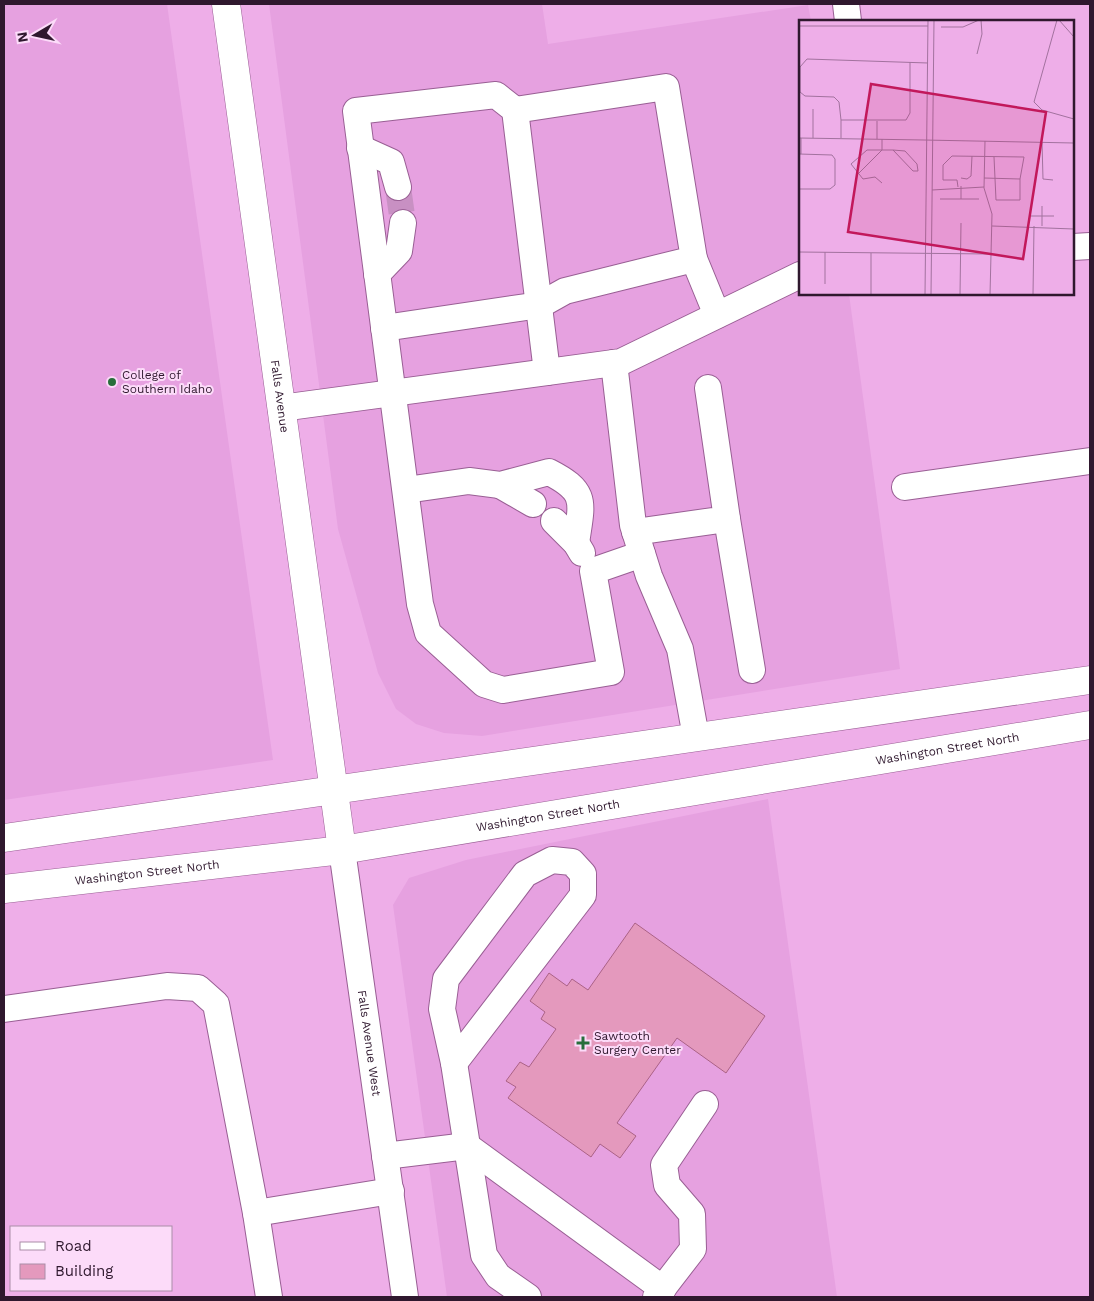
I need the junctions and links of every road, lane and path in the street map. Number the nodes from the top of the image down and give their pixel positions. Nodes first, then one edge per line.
1 (226, 4) edge
2 (846, 4) edge
3 (848, 20) edge
4 (515, 110) junction
5 (360, 148) junction
6 (398, 186) tunnel mouth
7 (403, 223) tunnel mouth
8 (1090, 246) edge
9 (1074, 247) edge
10 (694, 260) junction
11 (377, 274) junction
12 (799, 275) edge
13 (540, 305) junction
14 (717, 314) junction
15 (384, 328) junction
16 (614, 363) junction
17 (547, 372) junction
18 (708, 388) dead end
19 (393, 393) junction
20 (282, 408) junction
21 (1090, 461) edge
22 (500, 485) junction
23 (905, 487) dead end
24 (406, 490) junction
25 (533, 504) dead end
26 (727, 519) junction
27 (554, 521) dead end
28 (576, 543) junction
29 (638, 543) junction
30 (593, 571) junction
31 (752, 670) dead end
32 (1090, 680) edge
33 (1090, 725) edge
34 (696, 737) junction
35 (334, 790) junction
36 (4, 838) edge
37 (342, 850) junction
38 (4, 889) edge
39 (4, 1010) edge
40 (454, 1063) junction
41 (706, 1104) dead end
42 (467, 1146) junction
43 (386, 1156) junction
44 (390, 1191) junction
45 (256, 1213) junction
46 (660, 1293) edge
47 (269, 1297) edge
48 (405, 1297) edge
49 (528, 1297) edge

1 - 20 main road, Falls Avenue
2 - 3 street
4 - 5 street
4 - 10 street
4 - 13 street
5 - 6 street
5 - 11 street
7 - 11 street
8 - 9 street
10 - 13 street
10 - 14 street
11 - 15 street
12 - 14 street
13 - 15 street
13 - 17 street
14 - 16 street
15 - 19 street
16 - 17 street
16 - 29 street
17 - 19 street
18 - 26 street
19 - 20 street
19 - 24 street
20 - 35 main road, Falls Avenue
21 - 23 street
22 - 24 street
22 - 25 street
22 - 28 street
24 - 30 street
26 - 29 street
26 - 31 street
27 - 28 street
28 - 30 street
29 - 30 street
29 - 34 street
32 - 34 main road
33 - 37 main road, Washington Street North
34 - 35 main road
35 - 36 main road
35 - 37 main road, Falls Avenue West
37 - 38 main road, Washington Street North
37 - 43 street, Falls Avenue West
39 - 45 street
40 - 40 street
40 - 42 street
41 - 46 street
42 - 43 street
42 - 46 street
42 - 49 street
43 - 44 street, Falls Avenue West
44 - 45 street
44 - 48 street, Falls Avenue West
45 - 47 street

